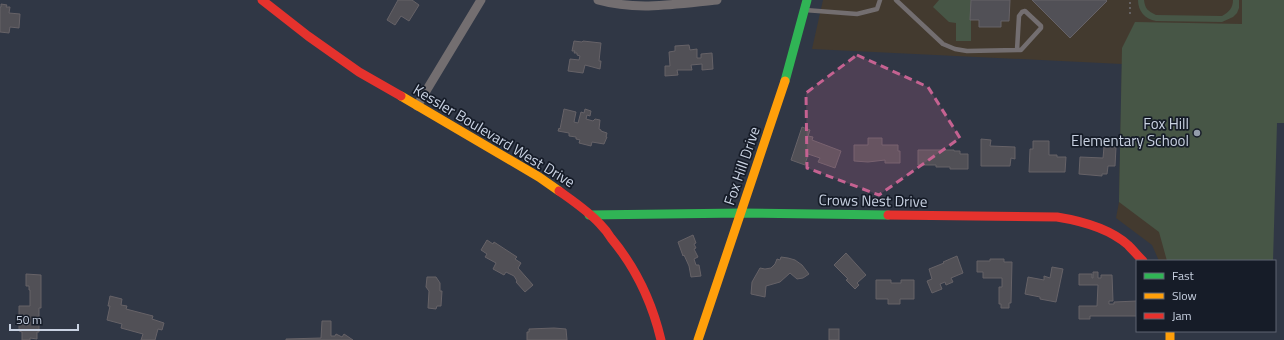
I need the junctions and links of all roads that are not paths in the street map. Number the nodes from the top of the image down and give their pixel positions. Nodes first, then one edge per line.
1 (262, 0) edge
2 (481, 0) edge
3 (598, 0) edge
4 (717, 0) edge
5 (807, 0) edge
6 (880, 0) edge
7 (896, 0) edge
8 (805, 10) junction
9 (1017, 50) junction
10 (417, 106) junction
11 (741, 213) junction
12 (589, 214) junction
13 (1142, 260) edge
14 (662, 340) edge
15 (698, 340) edge

1 - 10 street, Kessler Boulevard West Drive
2 - 10 street
3 - 4 street
5 - 8 street, Fox Hill Drive
6 - 8 lane
7 - 9 lane
8 - 11 street, Fox Hill Drive
9 - 9 lane
10 - 12 street, Kessler Boulevard West Drive
11 - 12 street, Crows Nest Drive
11 - 13 street, Crows Nest Drive
11 - 15 street, Fox Hill Drive
12 - 14 street, Kessler Boulevard West Drive

